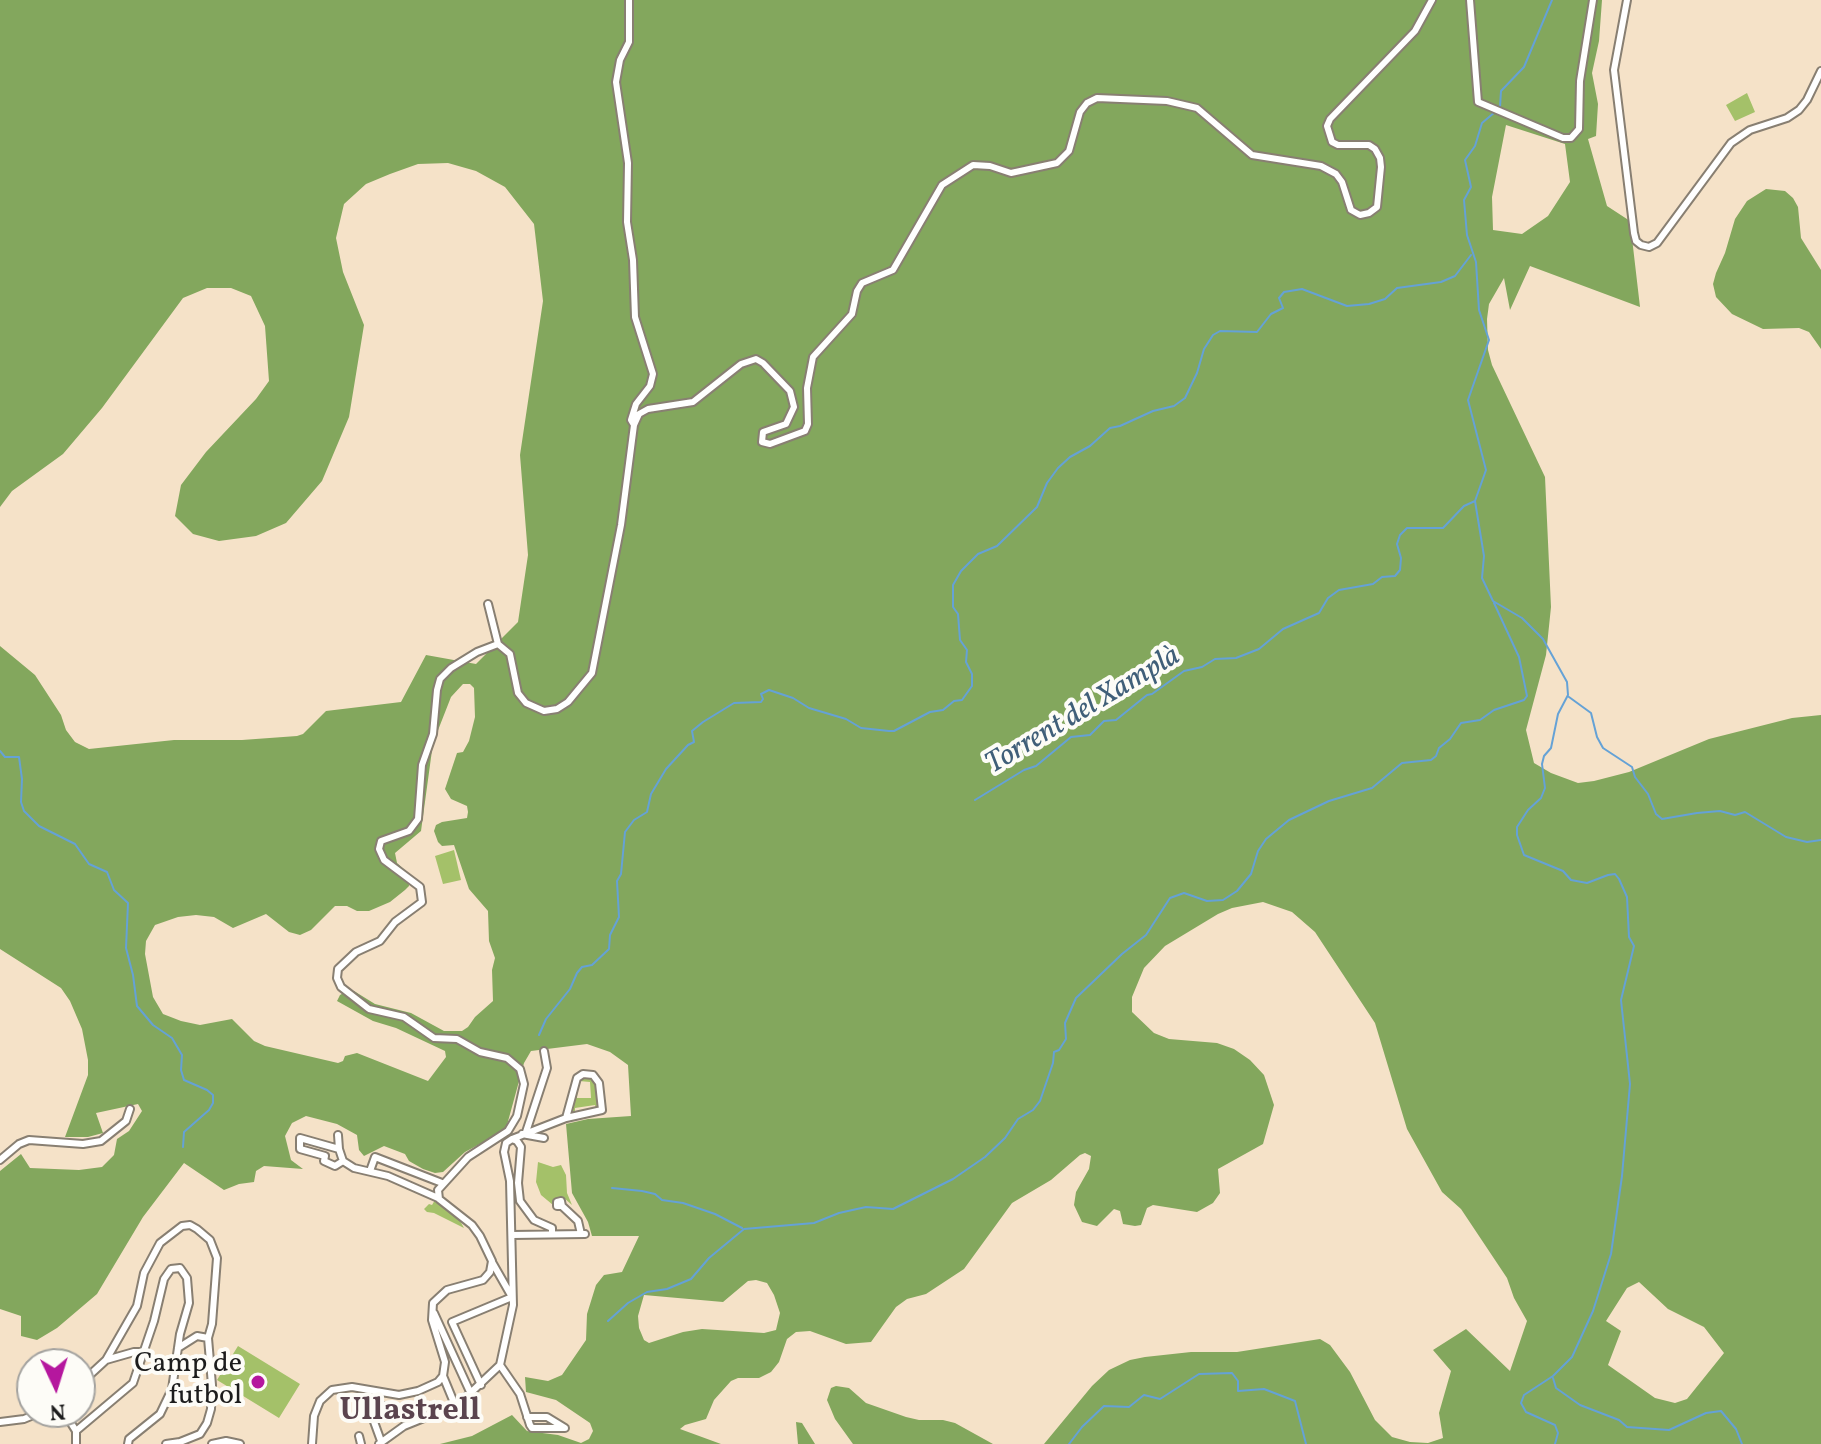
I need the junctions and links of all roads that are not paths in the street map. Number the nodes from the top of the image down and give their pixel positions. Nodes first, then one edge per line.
1 (629, 0) edge
2 (1432, 0) edge
3 (1470, 0) edge
4 (1593, 0) edge
5 (1627, 0) edge
6 (1821, 71) edge
7 (634, 425) junction
8 (488, 604) dead end
9 (498, 644) junction
10 (544, 1051) dead end
11 (130, 1109) dead end
12 (566, 1118) junction
13 (524, 1133) junction
14 (338, 1135) dead end
15 (544, 1138) dead end
16 (512, 1139) junction
17 (497, 1140) junction
18 (339, 1149) junction
19 (0, 1160) edge
20 (343, 1161) junction
21 (370, 1171) junction
22 (442, 1183) junction
23 (438, 1198) junction
24 (562, 1206) dead end
25 (552, 1233) junction
26 (512, 1235) junction
27 (492, 1261) junction
28 (512, 1297) junction
29 (432, 1309) junction
30 (208, 1338) junction
31 (178, 1348) junction
32 (143, 1352) junction
33 (106, 1360) junction
34 (500, 1365) junction
35 (96, 1369) edge
36 (443, 1376) junction
37 (481, 1385) junction
38 (471, 1394) junction
39 (455, 1405) junction
40 (384, 1406) dead end
41 (527, 1417) junction
42 (74, 1428) edge
43 (76, 1431) junction
44 (359, 1436) dead end
45 (180, 1442) junction
46 (380, 1443) edge
47 (76, 1444) edge
48 (128, 1444) edge
49 (166, 1444) edge
50 (191, 1444) edge
51 (212, 1444) edge
52 (240, 1444) edge
53 (312, 1444) edge
54 (361, 1444) edge

1 - 7 street
2 - 7 street
3 - 4 street
5 - 6 street
7 - 9 street
8 - 9 street
9 - 17 street
10 - 13 street
11 - 19 street
12 - 12 street
12 - 13 street
13 - 15 street
13 - 16 street
14 - 18 street
16 - 17 street
16 - 25 street
16 - 26 street
17 - 22 street
18 - 20 street
18 - 20 street
20 - 21 street
21 - 22 street
21 - 23 street
22 - 23 street
23 - 27 street
24 - 25 street
25 - 26 street
26 - 28 street
27 - 28 street
27 - 29 street
28 - 34 street
28 - 37 street
29 - 36 street
29 - 38 street
30 - 31 street
30 - 33 street
30 - 45 street
31 - 32 street
31 - 48 street
32 - 33 street
32 - 43 street
33 - 35 street
34 - 37 street
34 - 41 street
36 - 39 street
36 - 53 street
37 - 38 street
38 - 39 street
39 - 46 street
40 - 46 street
41 - 41 street
42 - 43 street
43 - 47 street
44 - 54 street
45 - 49 street
45 - 50 street
51 - 52 street

